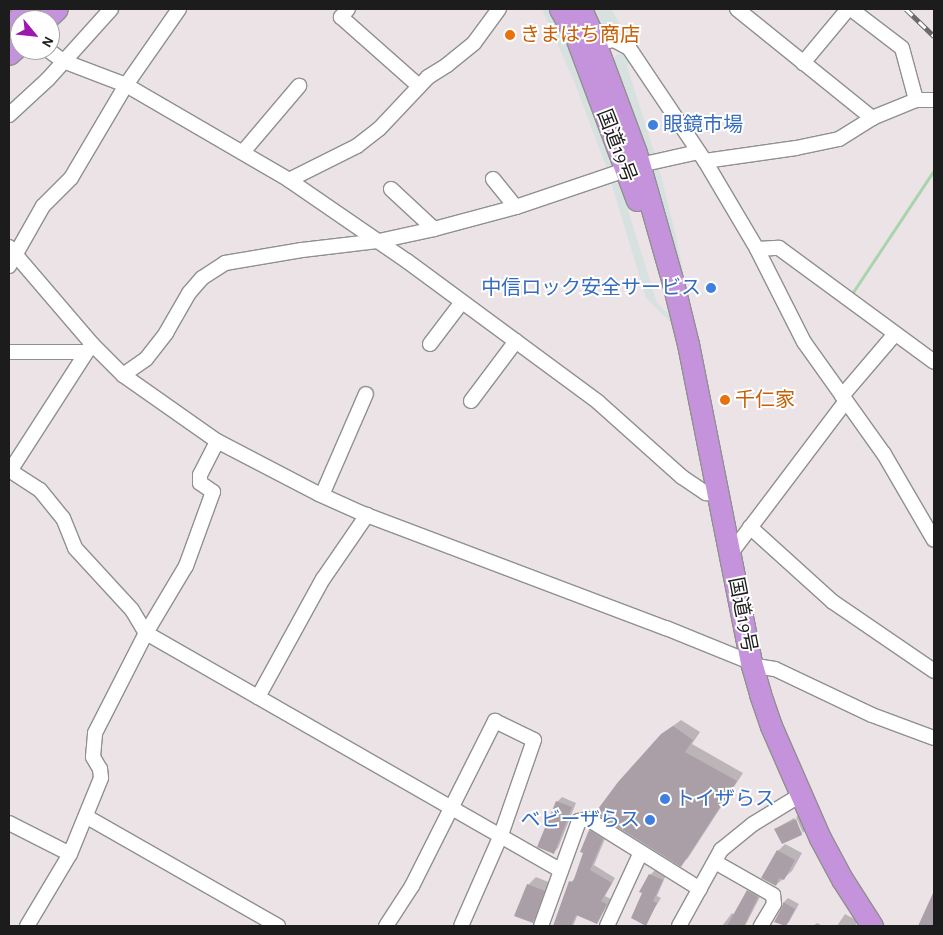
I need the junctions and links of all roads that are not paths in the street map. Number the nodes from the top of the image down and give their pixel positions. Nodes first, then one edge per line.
1 (28, 9) edge
2 (112, 9) edge
3 (179, 9) edge
4 (348, 9) edge
5 (499, 9) edge
6 (560, 9) edge
7 (581, 9) edge
8 (737, 9) edge
9 (849, 9) edge
10 (9, 27) edge
11 (588, 46) junction
12 (60, 59) edge
13 (63, 61) junction
14 (803, 62) junction
15 (126, 85) junction
16 (299, 86) dead end
17 (419, 86) junction
18 (916, 100) junction
19 (934, 100) edge
20 (9, 115) edge
21 (872, 118) junction
22 (243, 152) junction
23 (702, 156) junction
24 (633, 168) junction
25 (493, 179) dead end
26 (289, 180) junction
27 (390, 189) dead end
28 (516, 207) junction
29 (434, 229) junction
30 (379, 241) junction
31 (757, 249) junction
32 (11, 255) edge
33 (462, 302) junction
34 (895, 334) junction
35 (516, 341) junction
36 (430, 344) dead end
37 (88, 348) junction
38 (9, 352) edge
39 (934, 362) edge
40 (123, 375) junction
41 (366, 394) dead end
42 (843, 399) junction
43 (471, 401) dead end
44 (217, 441) junction
45 (10, 471) edge
46 (718, 494) junction
47 (322, 495) junction
48 (367, 515) junction
49 (750, 527) junction
50 (934, 540) edge
51 (731, 552) junction
52 (146, 633) junction
53 (751, 662) junction
54 (934, 672) edge
55 (258, 697) junction
56 (934, 738) edge
57 (801, 798) junction
58 (452, 807) junction
59 (87, 817) junction
60 (9, 823) edge
61 (500, 835) junction
62 (641, 852) junction
63 (70, 854) junction
64 (715, 862) junction
65 (561, 871) junction
66 (700, 889) junction
67 (27, 926) edge
68 (278, 926) edge
69 (386, 926) edge
70 (461, 926) edge
71 (541, 926) edge
72 (606, 926) edge
73 (679, 926) edge
74 (761, 926) edge
75 (872, 926) edge

1 - 10 highway
2 - 13 street
3 - 15 street
4 - 17 street
5 - 17 street
6 - 11 highway, 国道19号
7 - 11 highway, 国道19号
8 - 14 street
9 - 14 street
9 - 18 street
11 - 23 street
11 - 24 highway, 国道19号
12 - 13 street
13 - 15 street
13 - 20 street
14 - 21 street
15 - 22 street
15 - 32 street
16 - 22 street
17 - 26 street
18 - 19 street
18 - 21 street
21 - 23 street
22 - 26 street
23 - 24 street
23 - 31 street
24 - 28 street
24 - 46 highway, 国道19号
25 - 28 street
26 - 30 street
27 - 29 street
28 - 29 street
29 - 30 street
30 - 33 street
30 - 40 street
31 - 34 street
31 - 42 street
32 - 37 street
33 - 35 street
33 - 36 street
34 - 39 street
34 - 42 street
35 - 43 street
35 - 46 street
37 - 38 street
37 - 40 street
37 - 45 street
40 - 44 street
41 - 47 street
42 - 49 street
42 - 50 street
44 - 47 street
44 - 52 street
45 - 52 street
46 - 51 highway, 国道19号
47 - 48 street
48 - 53 street
48 - 55 street
49 - 51 street
49 - 54 street
51 - 53 highway, 国道19号
52 - 55 street
52 - 59 street
53 - 56 street
53 - 57 highway, 国道19号
55 - 58 street
57 - 64 street
57 - 75 highway, 国道19号
58 - 61 street
58 - 61 street
58 - 69 street
59 - 63 street
59 - 68 street
60 - 63 street
61 - 65 street
61 - 70 street
62 - 65 street
62 - 66 street
62 - 72 street
63 - 67 street
64 - 66 street
64 - 74 street
65 - 71 street
66 - 73 street

